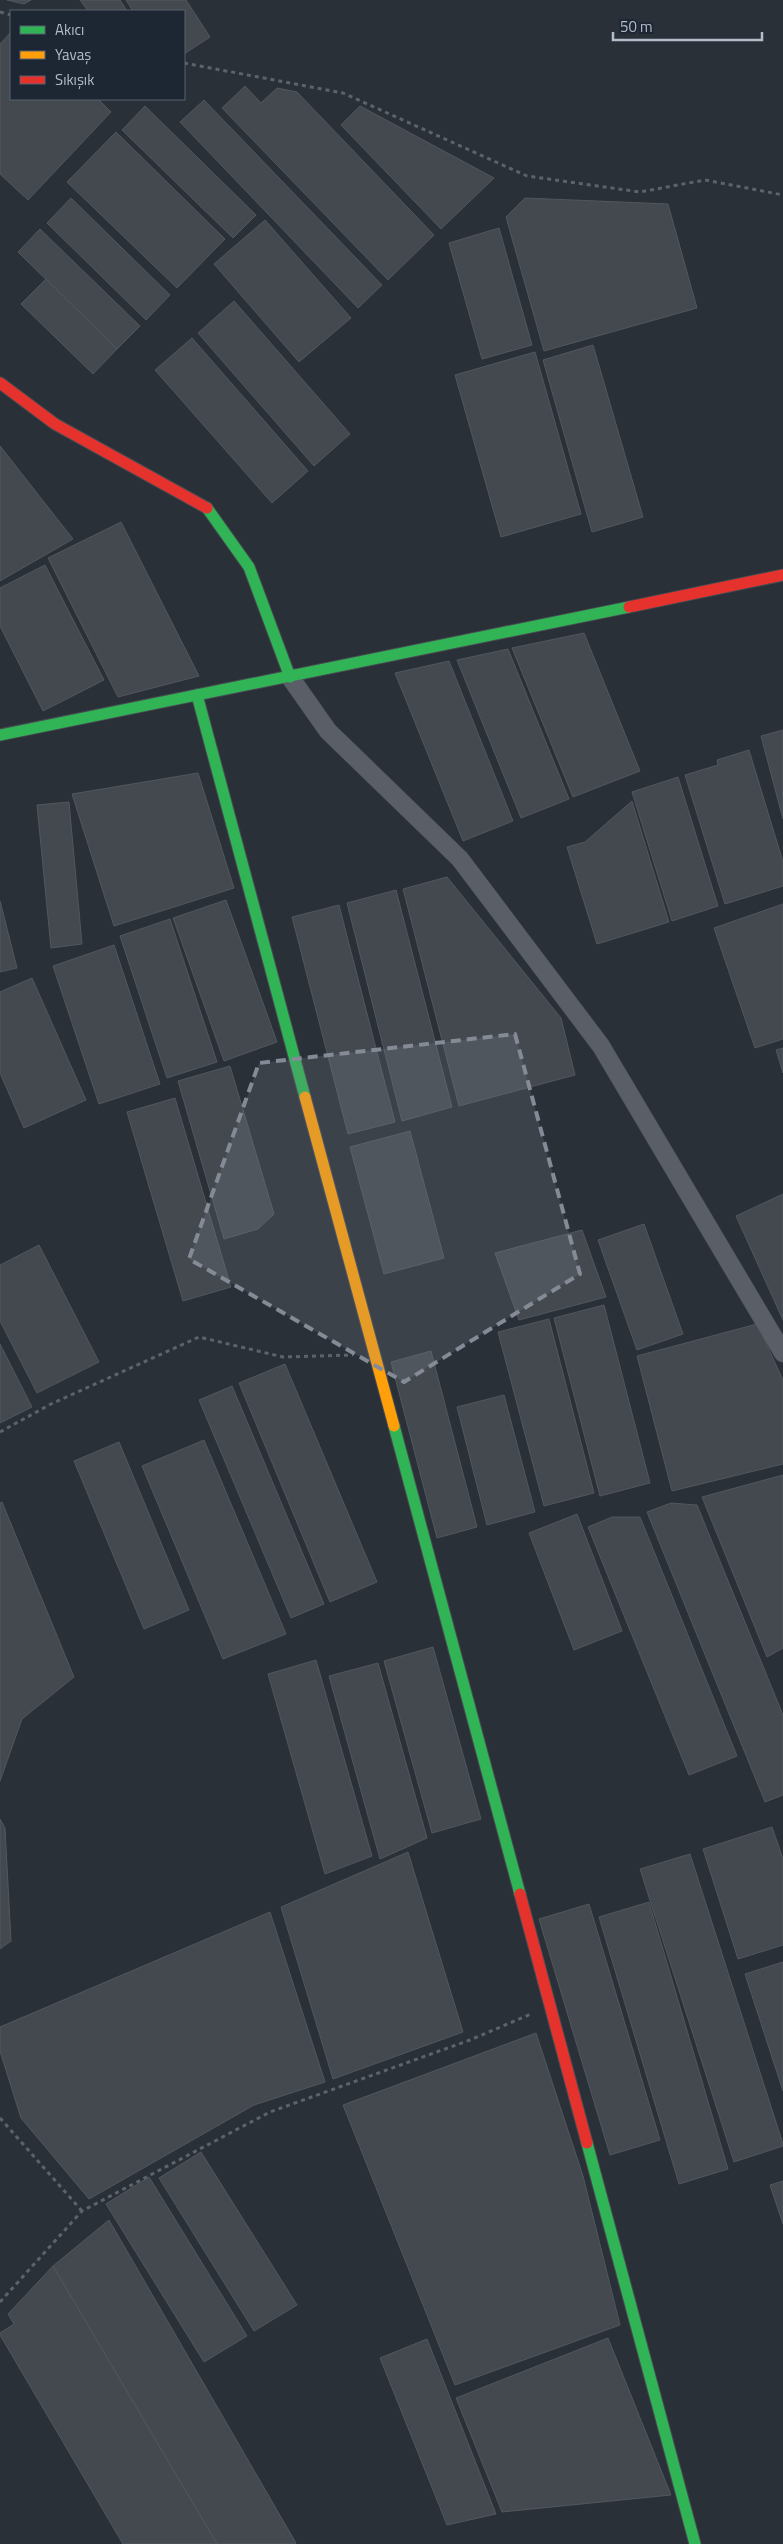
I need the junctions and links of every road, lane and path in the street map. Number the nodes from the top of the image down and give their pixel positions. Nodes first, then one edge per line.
1 (185, 63) edge
2 (783, 195) edge
3 (0, 384) edge
4 (783, 575) edge
5 (290, 677) junction
6 (197, 695) junction
7 (0, 734) edge
8 (783, 1353) edge
9 (374, 1354) junction
10 (0, 1432) edge
11 (550, 2006) junction
12 (0, 2118) edge
13 (82, 2211) junction
14 (0, 2302) edge
15 (695, 2544) edge

1 - 2 path
3 - 5 street
4 - 5 street
5 - 6 street
5 - 8 street
6 - 7 street
6 - 9 street
9 - 10 path
9 - 11 street
11 - 13 path
11 - 15 street
12 - 13 path
13 - 14 path

